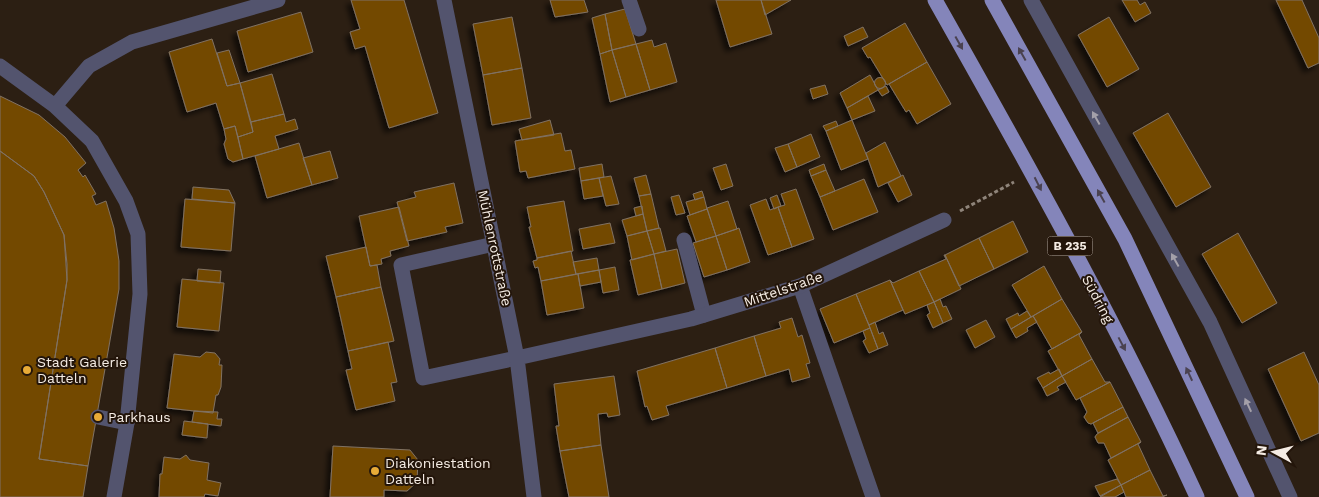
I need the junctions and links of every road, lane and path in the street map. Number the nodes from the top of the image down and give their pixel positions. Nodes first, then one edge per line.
1 (278, 0) edge
2 (444, 0) edge
3 (629, 0) edge
4 (935, 0) edge
5 (992, 0) edge
6 (1030, 0) edge
7 (639, 30) dead end
8 (0, 66) edge
9 (55, 106) junction
10 (1032, 172) junction
11 (944, 220) joint
12 (684, 240) dead end
13 (494, 244) junction
14 (800, 286) junction
15 (704, 315) junction
16 (517, 358) junction
17 (98, 417) dead end
18 (127, 423) junction
19 (114, 497) edge
20 (534, 497) edge
21 (873, 497) edge
22 (1197, 497) edge
23 (1247, 497) edge
24 (1290, 497) edge

1 - 9 street
2 - 13 street, Mühlenrottstraße
3 - 7 street
4 -> 10 main road, Südring / B 235
23 -> 5 main road
24 -> 6 street
8 - 9 street
9 - 18 street
10 - 11 path
10 -> 22 main road, Südring / B 235
11 - 14 street, Mittelstraße
12 - 15 street
13 - 16 street, Mühlenrottstraße
13 - 16 street, Mittelstraße
14 - 15 street, Mittelstraße
14 - 21 street
15 - 16 street, Mittelstraße
16 - 20 street, Mühlenrottstraße
17 - 18 street
18 - 19 street

